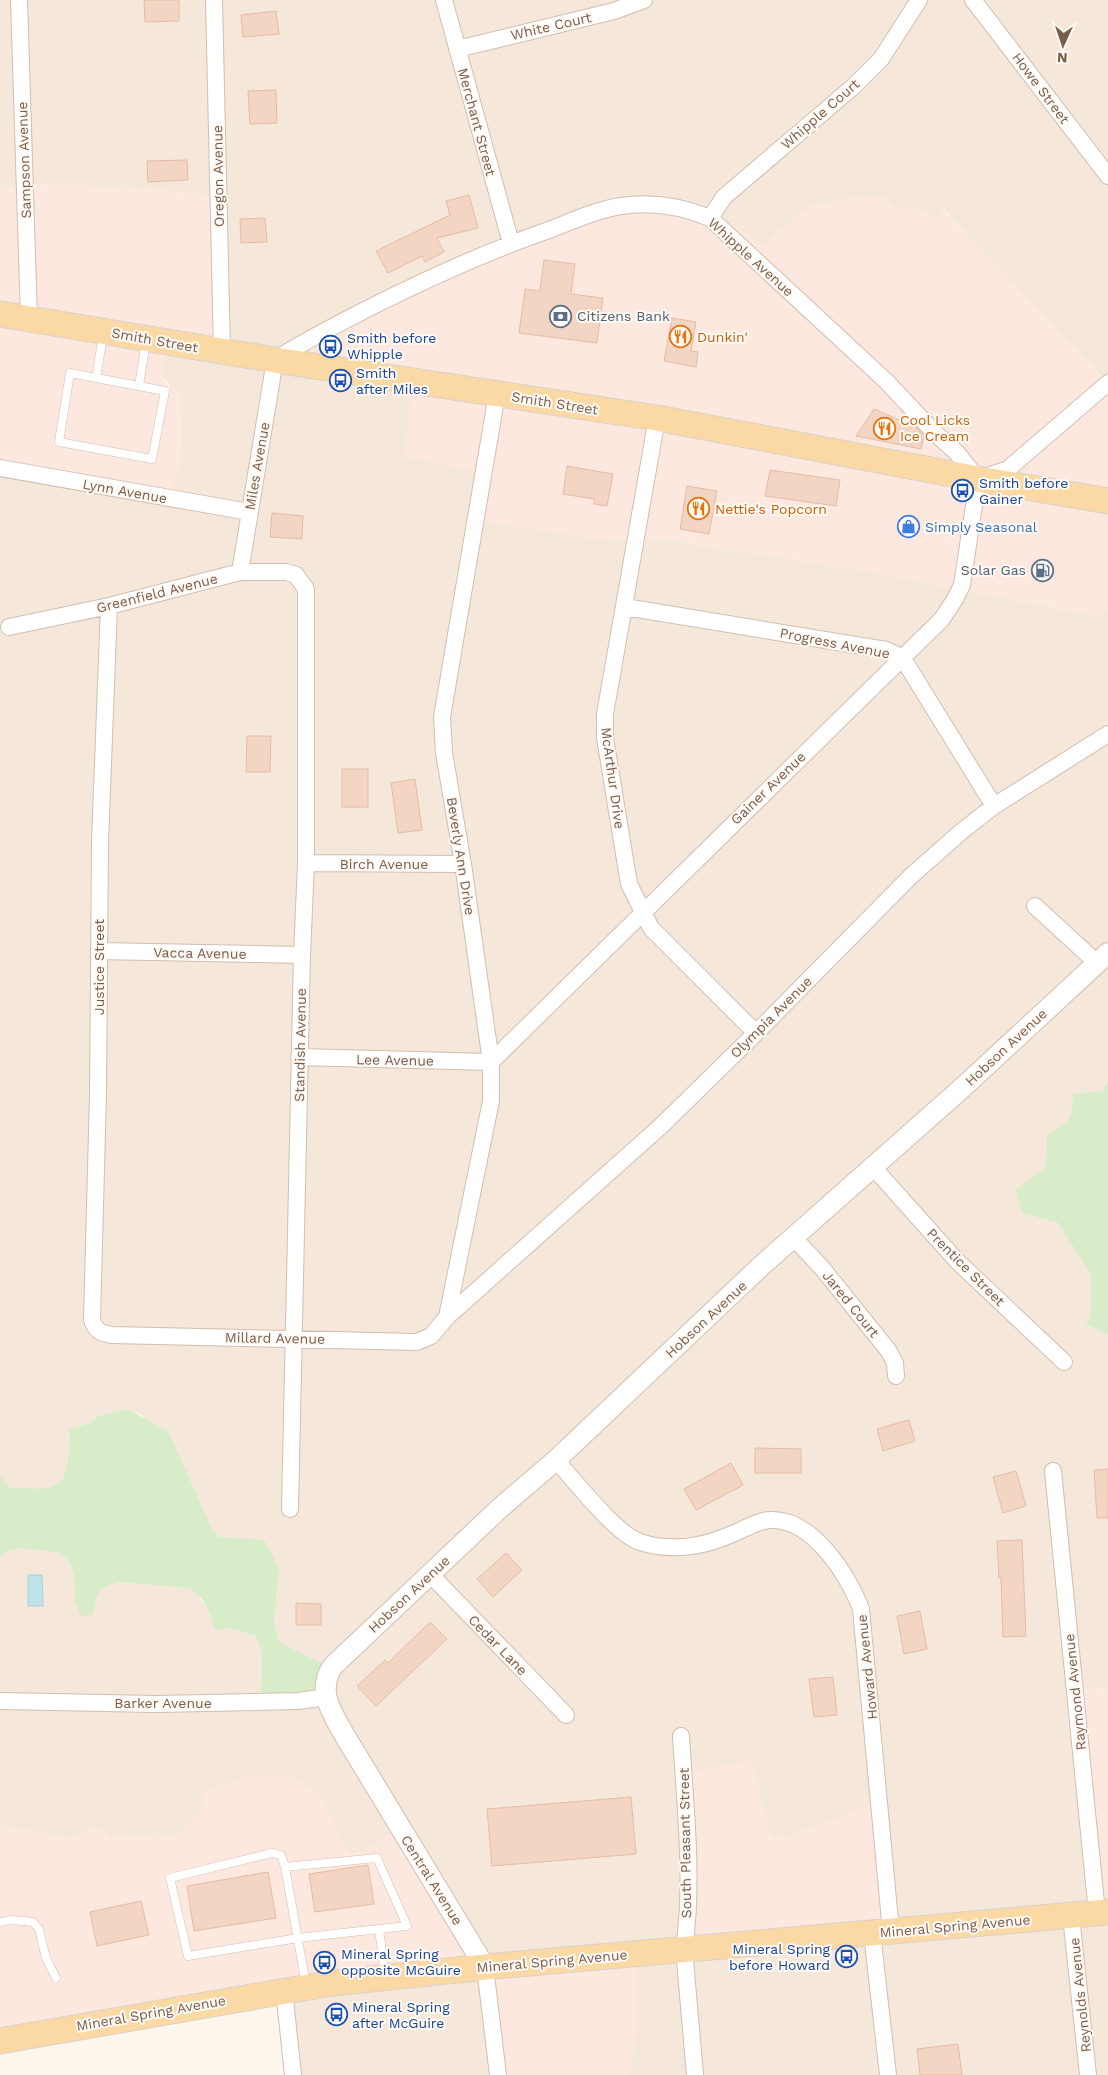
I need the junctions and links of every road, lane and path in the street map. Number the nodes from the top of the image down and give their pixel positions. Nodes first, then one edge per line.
1 (19, 0) edge
2 (214, 0) edge
3 (444, 0) edge
4 (644, 0) edge
5 (919, 0) edge
6 (973, 0) edge
7 (457, 49) junction
8 (1108, 176) edge
9 (710, 218) junction
10 (511, 243) junction
11 (0, 314) edge
12 (29, 319) junction
13 (104, 331) junction
14 (147, 339) junction
15 (222, 352) junction
16 (274, 360) junction
17 (96, 378) junction
18 (1108, 383) edge
19 (139, 386) junction
20 (497, 394) junction
21 (657, 418) junction
22 (0, 468) edge
23 (978, 479) junction
24 (1108, 501) edge
25 (249, 512) junction
26 (240, 572) junction
27 (302, 582) joint
28 (109, 606) junction
29 (625, 607) junction
30 (9, 627) dead end
31 (902, 657) junction
32 (1108, 734) edge
33 (994, 806) junction
34 (306, 863) junction
35 (463, 864) junction
36 (1035, 906) dead end
37 (642, 912) junction
38 (99, 951) junction
39 (302, 955) junction
40 (1103, 958) edge
41 (756, 1033) junction
42 (299, 1058) junction
43 (491, 1062) junction
44 (873, 1167) junction
45 (794, 1238) junction
46 (447, 1317) junction
47 (94, 1328) joint
48 (295, 1338) junction
49 (1064, 1362) dead end
50 (896, 1376) dead end
51 (556, 1460) junction
52 (1053, 1471) dead end
53 (290, 1509) dead end
54 (431, 1575) junction
55 (327, 1697) junction
56 (0, 1701) edge
57 (566, 1715) dead end
58 (682, 1736) dead end
59 (285, 1866) junction
60 (1103, 1912) edge
61 (1071, 1916) junction
62 (0, 1922) edge
63 (379, 1929) junction
64 (882, 1933) junction
65 (298, 1938) junction
66 (684, 1950) junction
67 (485, 1967) junction
68 (385, 1977) junction
69 (56, 1978) dead end
70 (295, 1988) junction
71 (0, 2041) edge
72 (294, 2075) edge
73 (498, 2075) edge
74 (695, 2075) edge
75 (888, 2075) edge
76 (1088, 2075) edge

1 - 12 street, Sampson Avenue
2 - 15 street, Oregon Avenue
3 - 7 street, Merchant Street
4 - 7 street, White Court
5 - 9 street, Whipple Court
6 - 8 street, Howe Street
7 - 10 street, Merchant Street
9 - 10 street, Whipple Avenue
9 - 23 street, Whipple Avenue
10 - 16 street, Whipple Avenue
11 - 12 main road, Smith Street
12 - 13 main road, Smith Street
13 - 14 main road, Smith Street
13 - 17 lane
14 - 15 main road, Smith Street
14 - 19 lane
15 - 16 main road, Smith Street
16 - 20 main road, Smith Street
16 - 25 street, Miles Avenue
17 - 19 lane
17 - 19 lane
18 - 23 street
20 - 21 main road, Smith Street
20 - 35 street, Beverly Ann Drive
21 - 23 main road, Smith Street
21 - 29 street, McArthur Drive
22 - 25 street, Lynn Avenue
23 - 24 main road, Smith Street
23 - 31 street, Gainer Avenue
25 - 26 street, Miles Avenue
26 - 27 street, Greenfield Avenue
26 - 28 street, Greenfield Avenue
27 - 34 street, Standish Avenue
28 - 30 street, Greenfield Avenue
28 - 38 street, Justice Street
29 - 31 street, Progress Avenue
29 - 37 street, McArthur Drive
31 - 33 street, Progress Avenue
31 - 37 street, Gainer Avenue
32 - 33 street, Olympia Avenue
33 - 41 street, Olympia Avenue
34 - 35 street, Birch Avenue
34 - 39 street, Standish Avenue
35 - 43 street, Beverly Ann Drive
36 - 40 street
37 - 41 street, McArthur Drive
37 - 43 street, Gainer Avenue
38 - 39 street, Vacca Avenue
38 - 47 street, Justice Street
39 - 42 street, Standish Avenue
40 - 44 street, Hobson Avenue
41 - 46 street, Olympia Avenue
42 - 43 street, Lee Avenue
42 - 48 street, Standish Avenue
43 - 46 street, Beverly Ann Drive
44 - 45 street, Hobson Avenue
44 - 49 street, Prentice Street
45 - 50 street, Jared Court
45 - 51 street, Hobson Avenue
46 - 48 street, Millard Avenue
47 - 48 street, Millard Avenue
48 - 53 street, Standish Avenue
51 - 54 street, Hobson Avenue
51 - 64 street, Howard Avenue
52 - 60 street, Raymond Avenue
54 - 55 street, Hobson Avenue
54 - 57 street, Cedar Lane
55 - 56 street, Barker Avenue
55 - 67 street, Central Avenue
58 - 66 street, South Pleasant Street
59 - 63 lane
59 - 65 lane
59 - 65 lane
60 - 61 main road, Mineral Spring Avenue
61 - 64 main road, Mineral Spring Avenue
61 - 76 street, Reynolds Avenue
62 - 69 lane
63 - 65 lane
63 - 68 lane
64 - 66 main road, Mineral Spring Avenue
64 - 75 street, Howard Avenue
65 - 70 lane
66 - 67 main road, Mineral Spring Avenue
66 - 74 street, South Pleasant Street
67 - 68 main road, Mineral Spring Avenue
67 - 73 street, Central Avenue
68 - 70 main road, Mineral Spring Avenue
70 - 71 main road, Mineral Spring Avenue
70 - 72 street

